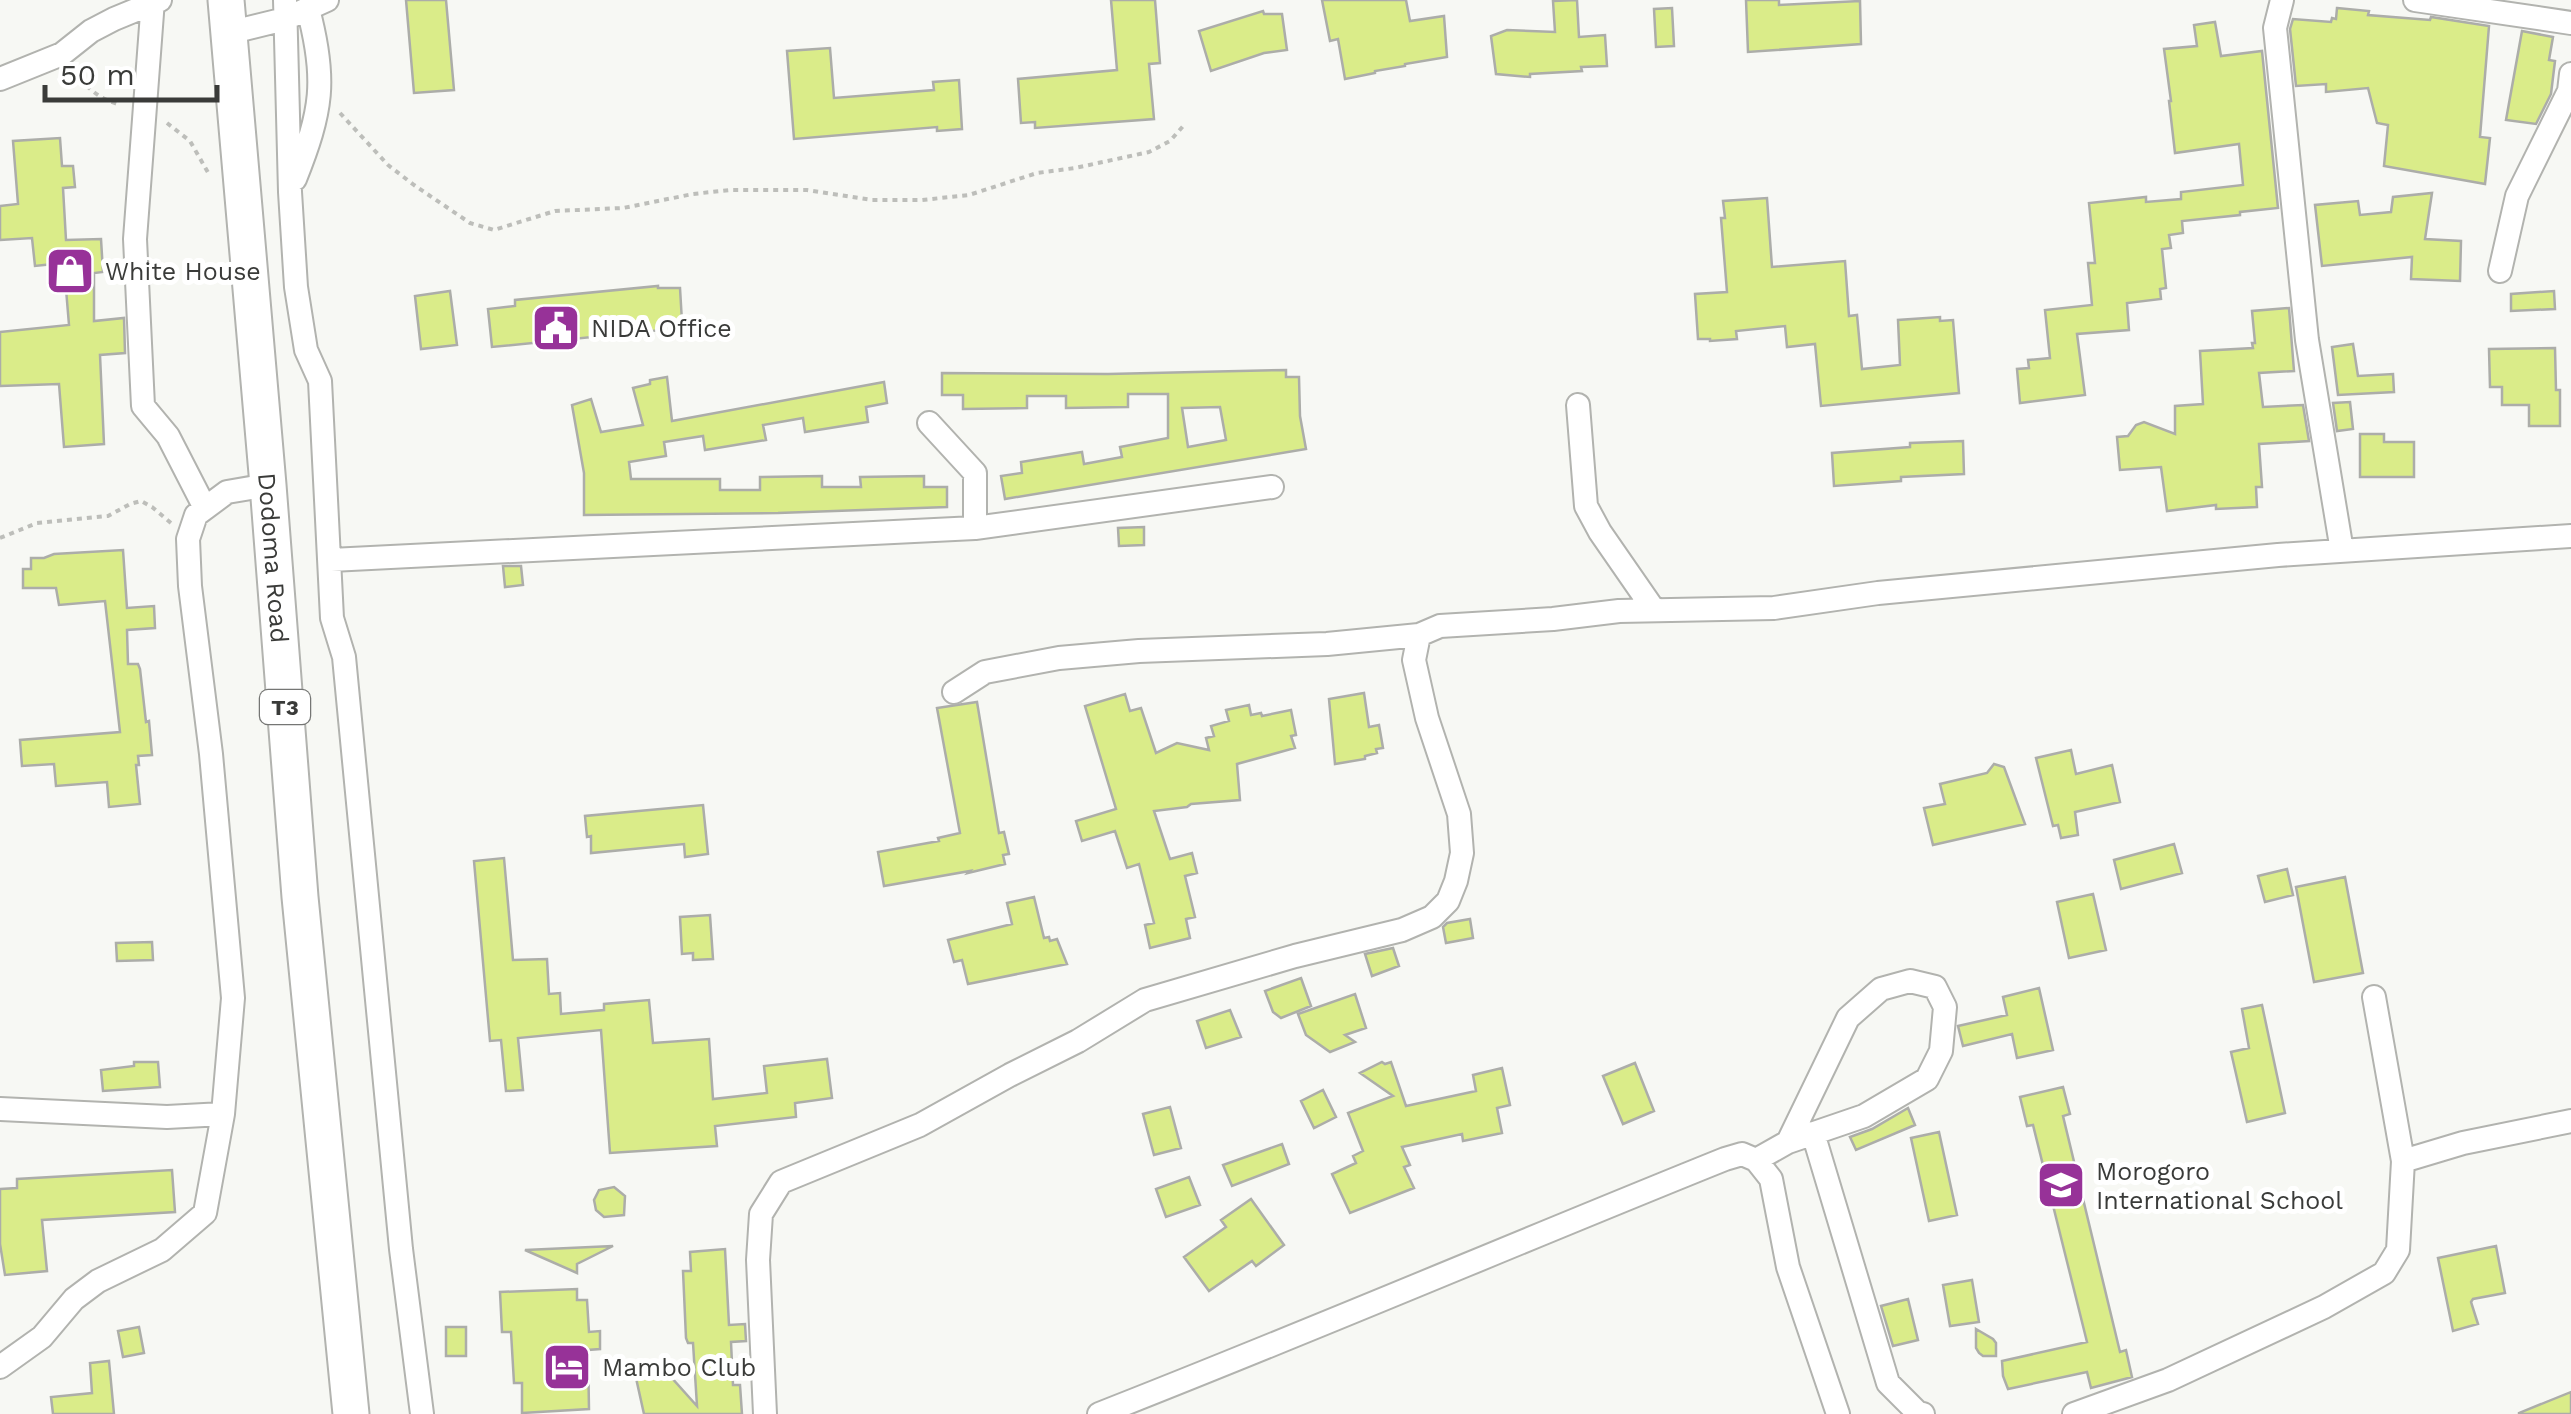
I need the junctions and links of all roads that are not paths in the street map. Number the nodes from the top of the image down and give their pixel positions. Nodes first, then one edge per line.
1 (2282, 0) edge
2 (2415, 0) edge
3 (155, 1) edge
4 (318, 4) edge
5 (285, 10) edge
6 (227, 17) edge
7 (2571, 23) edge
8 (2571, 74) edge
9 (0, 79) edge
10 (290, 192) junction
11 (2500, 271) dead end
12 (1578, 405) dead end
13 (929, 422) dead end
14 (268, 484) junction
15 (1272, 487) dead end
16 (204, 508) junction
17 (975, 528) junction
18 (2571, 536) edge
19 (2342, 552) junction
20 (331, 560) junction
21 (1654, 610) junction
22 (1419, 635) junction
23 (954, 692) dead end
24 (2374, 997) dead end
25 (0, 1110) edge
26 (223, 1114) junction
27 (2571, 1121) edge
28 (1814, 1133) junction
29 (1788, 1142) junction
30 (1756, 1160) junction
31 (2403, 1162) junction
32 (0, 1368) edge
33 (351, 1414) edge
34 (422, 1414) edge
35 (765, 1414) edge
36 (1099, 1414) edge
37 (1838, 1414) edge
38 (1923, 1414) edge
39 (2074, 1414) edge

1 - 19 street
2 - 7 street
3 - 9 street
3 - 16 street
4 - 5 street
4 - 10 street
5 - 6 street
5 - 10 street
6 - 14 highway, Dodoma Road / T3
8 - 11 street
10 - 20 street
12 - 21 street
13 - 17 street
14 - 16 street
14 - 33 highway, Dodoma Road / T3
15 - 17 street
16 - 26 street
17 - 20 street
18 - 19 street
19 - 21 street
20 - 34 street
21 - 22 street
22 - 23 street
22 - 35 street
24 - 31 street
25 - 26 street
26 - 32 street
27 - 31 street
28 - 29 street
28 - 29 street
28 - 38 street
29 - 30 street
30 - 36 street
30 - 37 street
31 - 39 street

